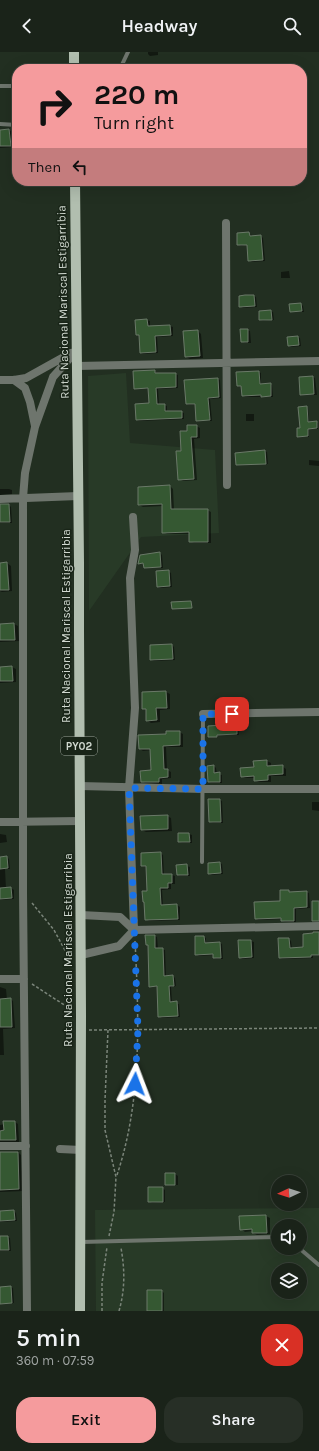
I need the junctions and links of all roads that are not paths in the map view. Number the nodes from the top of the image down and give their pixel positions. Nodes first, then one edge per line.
1 (74, 52) edge
2 (128, 52) edge
3 (74, 64) edge
4 (122, 64) edge
5 (0, 86) edge
6 (12, 86) edge
7 (0, 124) edge
8 (12, 125) edge
9 (75, 186) edge
10 (226, 223) dead end
11 (76, 350) junction
12 (319, 361) edge
13 (226, 363) junction
14 (77, 366) junction
15 (0, 380) edge
16 (14, 380) junction
17 (35, 427) junction
18 (227, 485) dead end
19 (78, 496) junction
20 (23, 498) junction
21 (0, 499) edge
22 (133, 517) dead end
23 (319, 712) edge
24 (203, 714) joint
25 (80, 786) junction
26 (129, 788) junction
27 (203, 789) junction
28 (319, 789) edge
29 (80, 821) junction
30 (0, 822) edge
31 (23, 822) junction
32 (202, 862) dead end
33 (81, 915) junction
34 (319, 926) edge
35 (134, 930) junction
36 (81, 960) junction
37 (24, 978) junction
38 (0, 979) edge
39 (0, 1146) edge
40 (26, 1146) junction
41 (60, 1149) dead end
42 (81, 1150) junction
43 (271, 1237) edge
44 (81, 1242) junction
45 (307, 1255) edge
46 (319, 1265) edge
47 (27, 1311) edge
48 (80, 1311) edge

1 - 3 main road
2 - 4 lane
5 - 6 lane
7 - 8 lane
9 - 11 main road, Ruta Nacional Mariscal Estigarribia / PY02
10 - 13 street
11 - 14 main road, Ruta Nacional Mariscal Estigarribia / PY02
11 - 16 street
11 - 17 street
12 - 13 street
13 - 14 street
13 - 18 street
14 - 19 main road, Ruta Nacional Mariscal Estigarribia / PY02
15 - 16 street
16 - 17 street
17 - 20 street
19 - 20 street
19 - 25 main road, Ruta Nacional Mariscal Estigarribia / PY02
20 - 21 street
20 - 31 street
22 - 26 street
23 - 24 street
24 - 27 lane
25 - 26 street
25 - 29 main road, Ruta Nacional Mariscal Estigarribia / PY02
26 - 27 street
26 - 35 street
27 - 28 street
27 - 32 lane
29 - 31 street
29 - 33 main road, Ruta Nacional Mariscal Estigarribia / PY02
30 - 31 street
31 - 37 street
33 - 35 street
33 - 36 main road, Ruta Nacional Mariscal Estigarribia / PY02
34 - 35 street
35 - 36 street
36 - 42 main road, Ruta Nacional Mariscal Estigarribia / PY02
37 - 38 street
37 - 40 street
39 - 40 street
40 - 47 street
41 - 42 street
42 - 44 main road, Ruta Nacional Mariscal Estigarribia / PY02
43 - 44 lane
44 - 48 main road, Ruta Nacional Mariscal Estigarribia / PY02
45 - 46 lane

